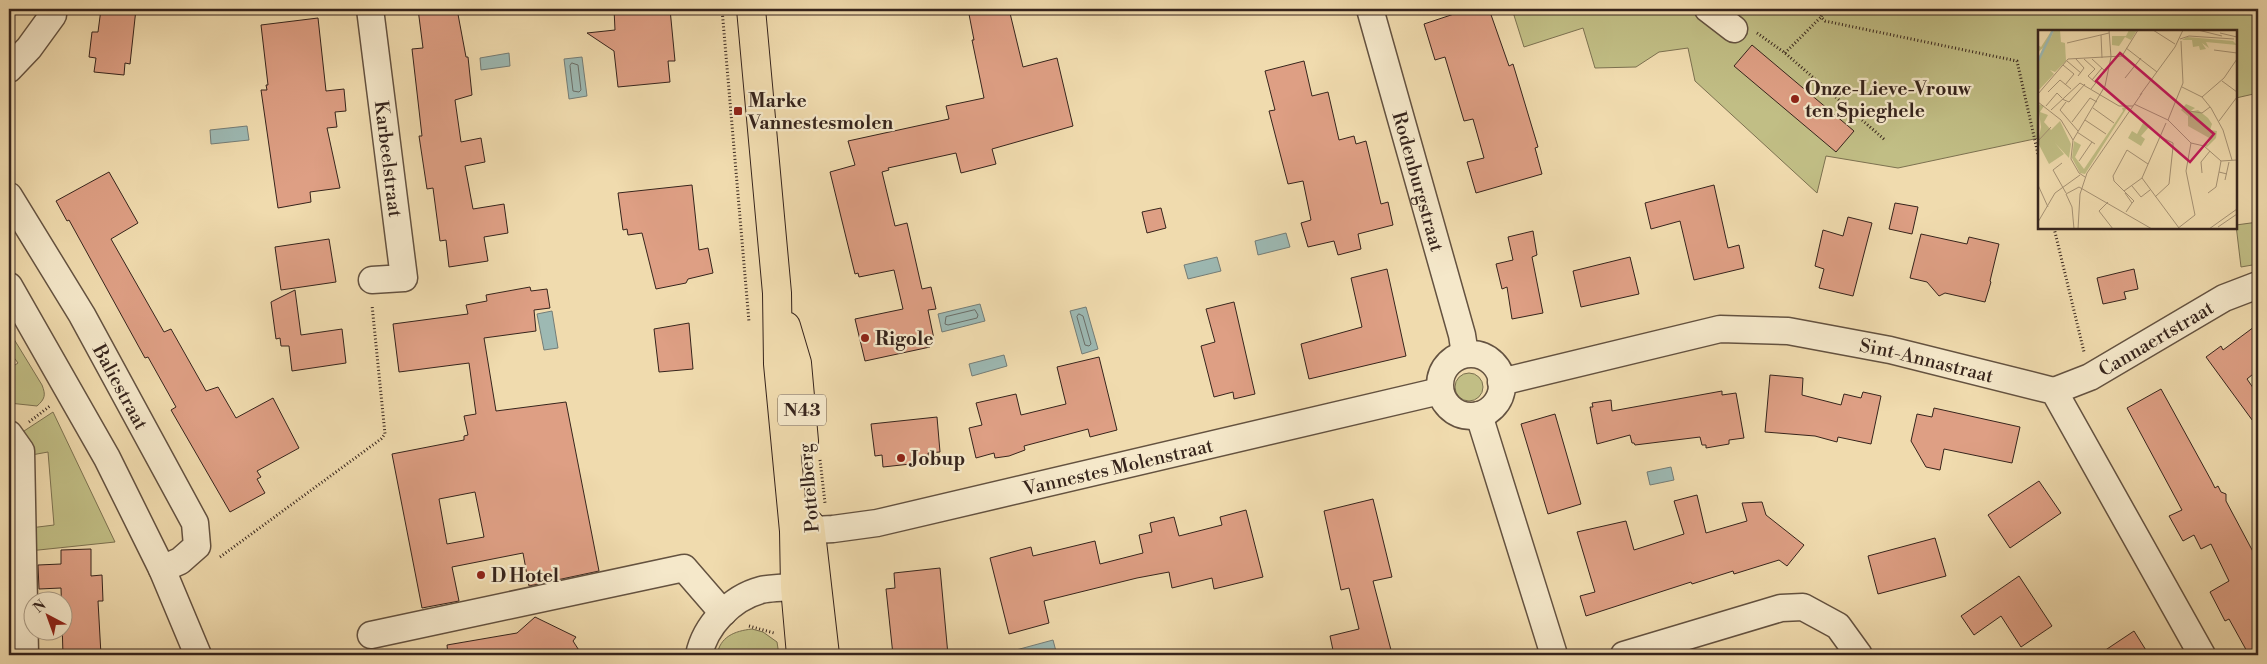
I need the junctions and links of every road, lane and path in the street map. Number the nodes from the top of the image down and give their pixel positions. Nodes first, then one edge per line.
1 (53, 9) edge
2 (370, 9) edge
3 (722, 9) edge
4 (751, 9) edge
5 (1370, 9) edge
6 (1708, 9) edge
7 (1824, 9) edge
8 (1821, 17) junction
9 (1734, 29) joint
10 (1785, 53) junction
11 (9, 70) edge
12 (1885, 140) dead end
13 (2038, 154) edge
14 (9, 196) edge
15 (2054, 229) edge
16 (372, 280) joint
17 (2258, 285) edge
18 (9, 286) edge
19 (750, 332) dead end
20 (1465, 354) junction
21 (2090, 377) junction
22 (1502, 382) junction
23 (70, 390) junction
24 (1440, 391) junction
25 (2054, 391) junction
26 (1479, 415) junction
27 (9, 434) edge
28 (820, 451) dead end
29 (811, 530) junction
30 (216, 560) dead end
31 (162, 569) junction
32 (806, 586) junction
33 (723, 613) junction
34 (746, 626) dead end
35 (371, 635) dead end
36 (778, 637) dead end
37 (25, 655) edge
38 (198, 655) edge
39 (699, 655) edge
40 (801, 655) edge
41 (825, 655) edge
42 (1554, 655) edge
43 (1624, 655) edge
44 (1859, 655) edge
45 (2202, 655) edge

1 - 11 street
2 - 16 street, Karbeelstraat
3 - 19 path
4 - 29 main road, Pottelberg / N43
5 - 20 street, Rodenburgstraat
6 - 9 street
7 - 8 path
8 - 10 path
8 - 13 path
9 - 10 path
10 - 12 path
14 - 31 street, Baliestraat
15 - 21 path
16 - 30 path
17 - 21 street, Cannaertstraat
18 - 23 street
20 - 22 street
20 - 24 street
21 - 25 street, Cannaertstraat
22 - 25 street, Sint-Annastraat
22 - 26 street
23 - 27 path
23 - 31 street
24 - 26 street
24 - 29 street, Vannestes Molenstraat
25 - 45 street
26 - 42 street
27 - 37 street
28 - 29 path
29 - 32 main road, Pottelberg / N43
31 - 38 street
32 - 33 street
32 - 40 main road, Pottelberg / N43
32 - 41 main road, Pottelberg / N43
33 - 35 street
33 - 39 street
34 - 36 path
43 - 44 street

